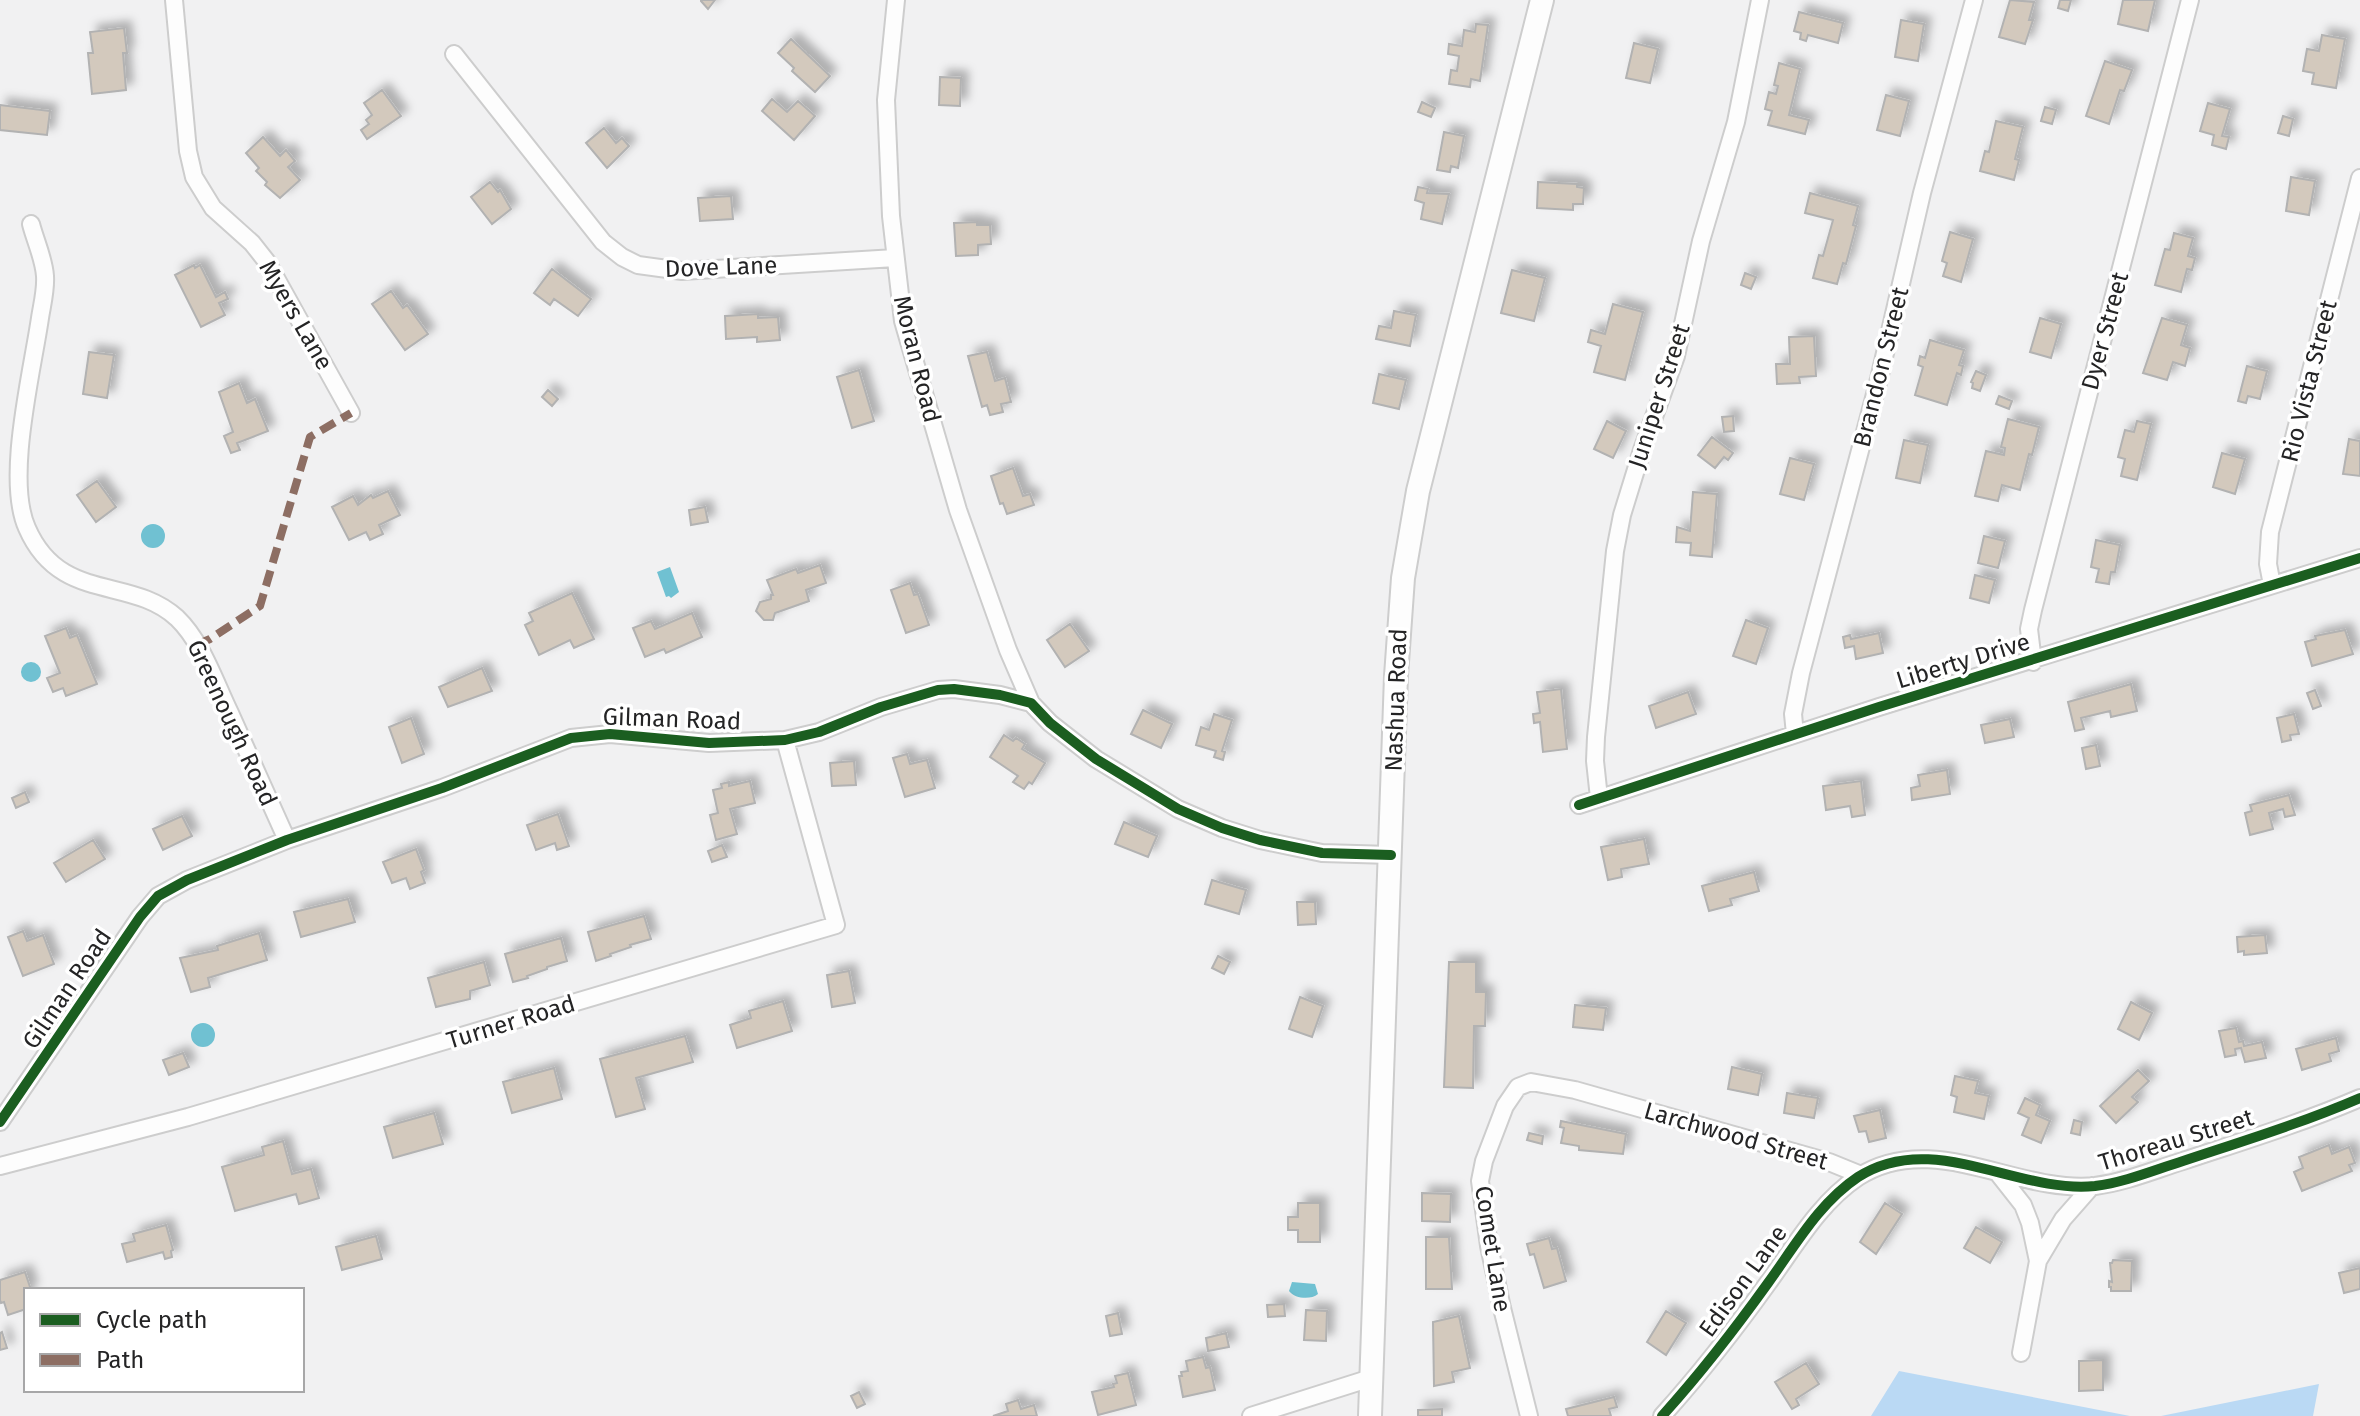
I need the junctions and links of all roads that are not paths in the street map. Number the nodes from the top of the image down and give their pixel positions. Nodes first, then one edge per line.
1 (174, 0) edge
2 (896, 0) edge
3 (1542, 0) edge
4 (1760, 0) edge
5 (1974, 0) edge
6 (2190, 0) edge
7 (454, 54) dead end
8 (2360, 178) edge
9 (31, 224) dead end
10 (895, 258) junction
11 (351, 413) dead end
12 (2360, 558) edge
13 (2272, 585) junction
14 (2033, 662) junction
15 (1031, 703) junction
16 (1795, 734) junction
17 (785, 740) junction
18 (1599, 798) junction
19 (1579, 805) dead end
20 (287, 840) junction
21 (1391, 855) junction
22 (1518, 1087) joint
23 (2360, 1098) edge
24 (0, 1122) edge
25 (0, 1166) edge
26 (1997, 1172) junction
27 (1861, 1175) junction
28 (2092, 1186) junction
29 (2038, 1261) junction
30 (2021, 1353) dead end
31 (1371, 1378) junction
32 (1251, 1416) edge
33 (1370, 1416) edge
34 (1529, 1416) edge
35 (1662, 1416) edge

1 - 11 street, Myers Lane
2 - 10 street, Moran Road
3 - 21 main road, Nashua Road
4 - 18 street, Juniper Street
5 - 16 street, Brandon Street
6 - 14 street, Dyer Street
7 - 10 street, Dove Lane
8 - 13 street, Rio Vista Street
9 - 20 street, Greenough Road
10 - 15 street, Moran Road
12 - 13 street, Liberty Drive
13 - 14 street, Liberty Drive
14 - 16 street, Liberty Drive
15 - 17 street, Gilman Road
15 - 21 street
16 - 18 street, Liberty Drive
17 - 20 street, Gilman Road
17 - 25 street, Turner Road
18 - 19 street, Liberty Drive
20 - 24 street, Gilman Road
21 - 31 main road, Nashua Road
22 - 27 street, Larchwood Street
22 - 34 street, Comet Lane
23 - 28 street, Thoreau Street
26 - 27 street
26 - 28 street, Thoreau Street
26 - 29 street
27 - 35 street, Edison Lane
28 - 29 street
29 - 30 street
31 - 32 street
31 - 33 main road, Nashua Road

